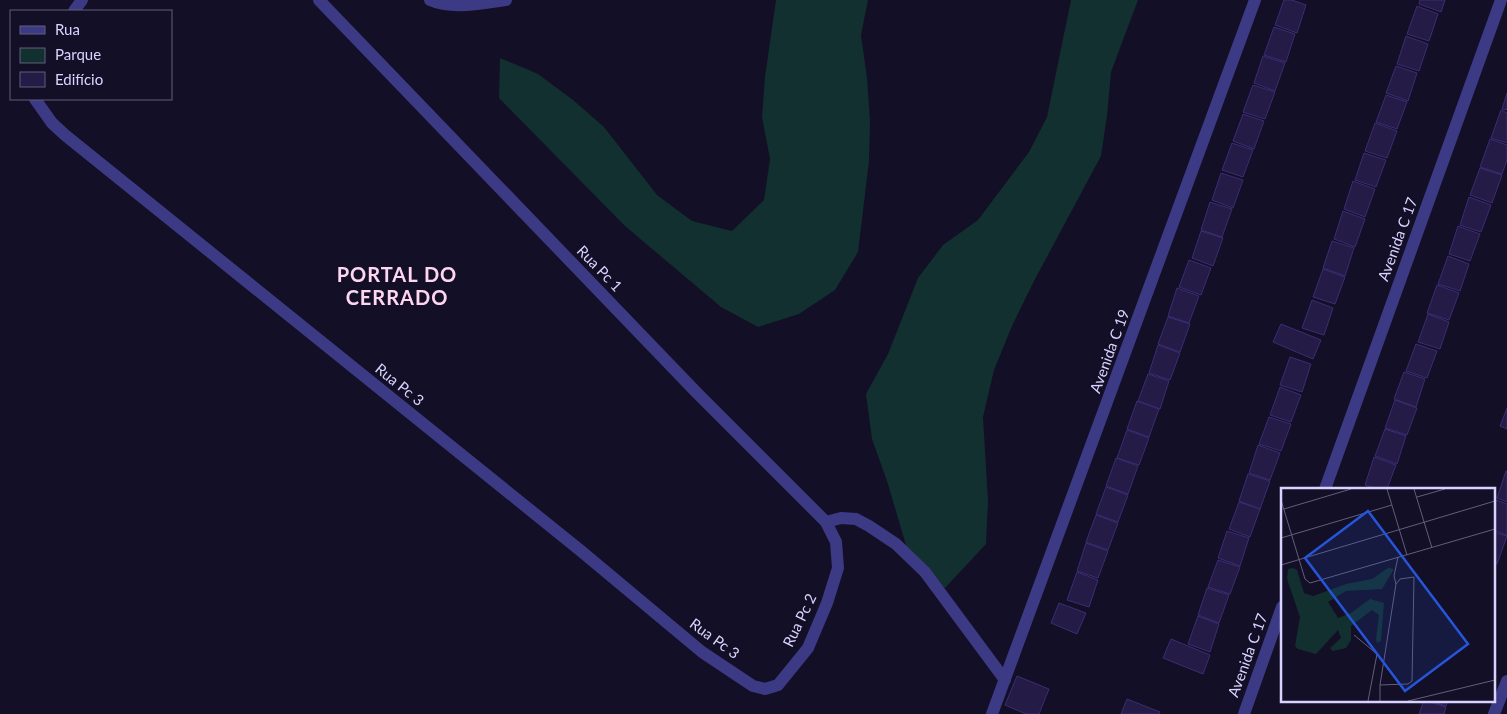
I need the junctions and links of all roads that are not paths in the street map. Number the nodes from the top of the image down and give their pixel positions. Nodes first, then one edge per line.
1 (319, 0) edge
2 (430, 0) edge
3 (506, 0) edge
4 (1255, 0) edge
5 (1500, 0) edge
6 (36, 100) edge
7 (1324, 488) edge
8 (826, 522) junction
9 (838, 568) joint
10 (1281, 610) edge
11 (1005, 680) junction
12 (1507, 680) edge
13 (753, 686) joint
14 (992, 714) edge
15 (1244, 714) edge
16 (1494, 714) edge

1 - 8 street, Rua Pc 1
2 - 3 street
4 - 11 street, Avenida C 19
5 - 7 street, Avenida C 17
6 - 13 street, Rua Pc 3
8 - 9 street, Rua Pc 1
8 - 11 street
9 - 13 street, Rua Pc 2
10 - 15 street, Avenida C 17
11 - 14 street, Avenida C 19
12 - 16 street

